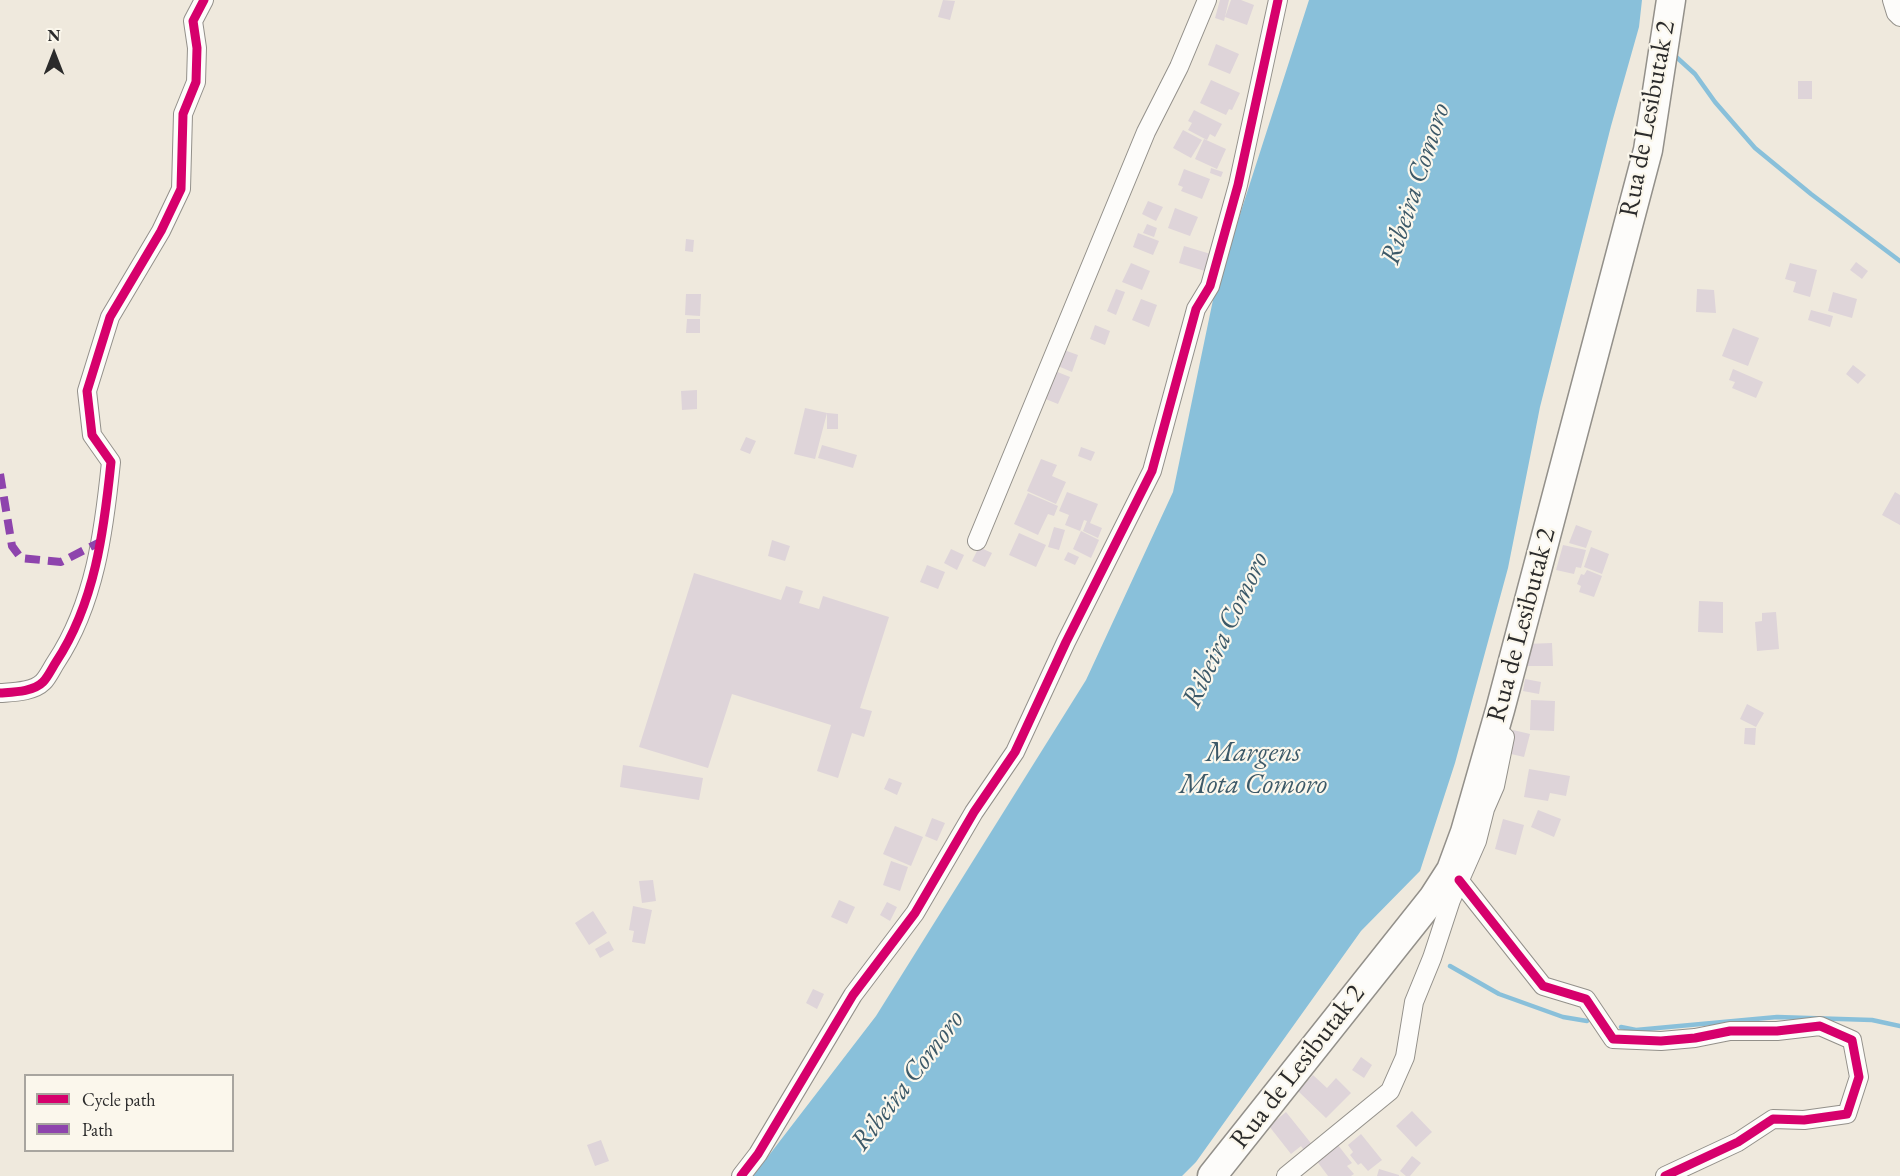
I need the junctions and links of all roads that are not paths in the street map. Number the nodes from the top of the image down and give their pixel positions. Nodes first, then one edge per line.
1 (204, 0) edge
2 (1207, 0) edge
3 (1278, 0) edge
4 (1671, 0) edge
5 (1892, 0) edge
6 (1900, 17) edge
7 (977, 541) dead end
8 (1513, 659) junction
9 (0, 693) edge
10 (1459, 880) junction
11 (741, 1176) edge
12 (1212, 1176) edge
13 (1286, 1176) edge
14 (1665, 1176) edge

1 - 9 street
2 - 7 street
3 - 11 street
4 - 8 main road, Rua de Lesibutak 2
5 - 6 street
8 - 10 street
8 - 12 main road, Rua de Lesibutak 2
10 - 13 street
10 - 14 street

